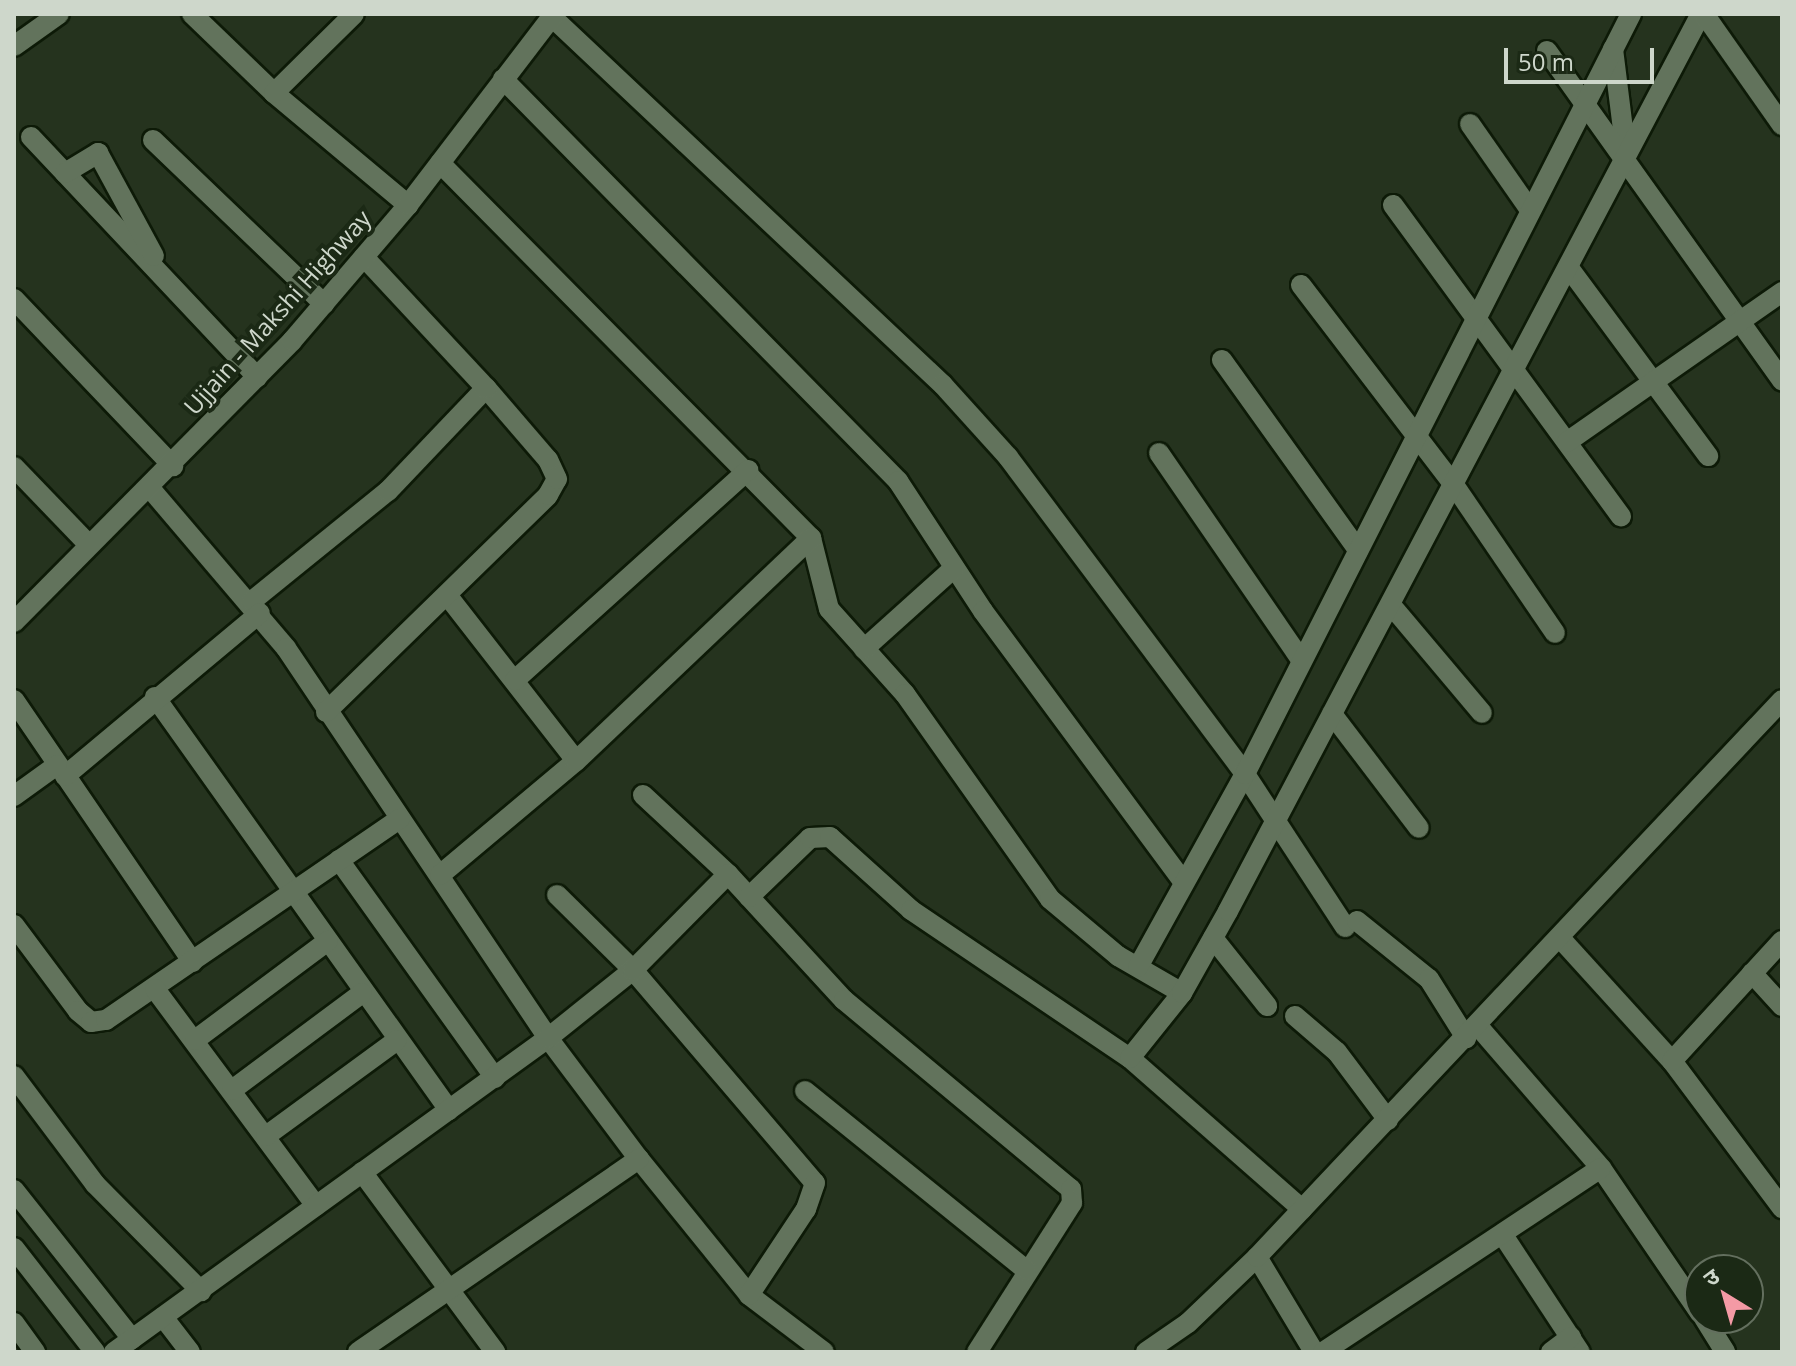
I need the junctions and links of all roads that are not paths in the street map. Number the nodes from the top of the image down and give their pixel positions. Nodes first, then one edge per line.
1 (59, 14) edge
2 (192, 14) edge
3 (353, 14) edge
4 (1631, 14) edge
5 (1702, 14) edge
6 (553, 15) edge
7 (31, 22) edge
8 (14, 46) edge
9 (1613, 49) junction
10 (1547, 51) dead end
11 (503, 79) junction
12 (274, 93) junction
13 (1587, 101) junction
14 (1470, 124) dead end
15 (1782, 125) edge
16 (31, 137) dead end
17 (153, 140) dead end
18 (1626, 158) junction
19 (440, 163) junction
20 (65, 173) junction
21 (408, 205) junction
22 (1393, 205) dead end
23 (1530, 210) junction
24 (364, 257) junction
25 (1569, 268) junction
26 (168, 280) junction
27 (1301, 285) dead end
28 (1782, 292) edge
29 (14, 299) edge
30 (324, 304) junction
31 (1742, 320) junction
32 (1474, 321) junction
33 (1222, 360) dead end
34 (1514, 371) junction
35 (257, 377) junction
36 (1782, 381) edge
37 (1654, 382) junction
38 (486, 388) junction
39 (1416, 436) junction
40 (1567, 442) junction
41 (1159, 453) dead end
42 (1708, 456) dead end
43 (173, 466) junction
44 (14, 467) edge
45 (748, 470) junction
46 (1454, 485) junction
47 (149, 487) junction
48 (1621, 517) dead end
49 (811, 538) junction
50 (89, 545) junction
51 (1358, 550) junction
52 (954, 568) junction
53 (447, 595) junction
54 (1391, 605) junction
55 (256, 607) junction
56 (14, 622) edge
57 (1555, 633) dead end
58 (864, 649) junction
59 (1299, 657) junction
60 (515, 680) junction
61 (155, 697) junction
62 (14, 700) edge
63 (1782, 700) edge
64 (326, 712) junction
65 (1482, 713) dead end
66 (1332, 714) junction
67 (576, 761) junction
68 (61, 770) junction
69 (1245, 774) junction
70 (643, 795) dead end
71 (14, 796) edge
72 (400, 819) junction
73 (1277, 820) junction
74 (1419, 828) dead end
75 (339, 860) junction
76 (728, 874) junction
77 (440, 875) junction
78 (1184, 883) junction
79 (293, 892) junction
80 (557, 895) dead end
81 (749, 897) junction
82 (14, 925) edge
83 (1213, 938) junction
84 (1560, 938) junction
85 (328, 941) junction
86 (1782, 941) edge
87 (193, 962) junction
88 (1138, 967) junction
89 (633, 970) junction
90 (1752, 973) junction
91 (155, 989) junction
92 (362, 993) junction
93 (1182, 993) junction
94 (1267, 1006) dead end
95 (1782, 1006) edge
96 (1295, 1016) dead end
97 (1472, 1032) junction
98 (548, 1038) junction
99 (195, 1040) junction
100 (397, 1040) junction
101 (1130, 1058) junction
102 (1672, 1061) junction
103 (14, 1076) edge
104 (495, 1078) junction
105 (232, 1090) junction
106 (805, 1091) dead end
107 (449, 1110) junction
108 (1388, 1120) junction
109 (266, 1136) junction
110 (639, 1159) junction
111 (1601, 1168) junction
112 (362, 1172) junction
113 (14, 1190) edge
114 (316, 1206) junction
115 (1782, 1208) edge
116 (1302, 1209) junction
117 (1503, 1235) junction
118 (14, 1248) edge
119 (1257, 1257) junction
120 (1026, 1270) junction
121 (448, 1288) junction
122 (1684, 1290) edge
123 (201, 1291) junction
124 (749, 1295) junction
125 (163, 1317) junction
126 (14, 1323) edge
127 (1714, 1334) edge
128 (132, 1339) junction
129 (1576, 1345) edge
130 (1167, 1347) edge
131 (35, 1352) edge
132 (95, 1352) edge
133 (114, 1352) edge
134 (190, 1352) edge
135 (358, 1352) edge
136 (495, 1352) edge
137 (824, 1352) edge
138 (977, 1352) edge
139 (1146, 1352) edge
140 (1314, 1352) edge
141 (1323, 1352) edge
142 (1551, 1352) edge
143 (1725, 1352) edge

1 - 7 street
2 - 12 street
3 - 12 street
4 - 9 street
5 - 15 street
5 - 18 street
6 - 11 street, Ujjain - Makshi Highway
6 - 69 street
7 - 8 street
9 - 13 street
9 - 18 street
10 - 13 street
11 - 19 street, Ujjain - Makshi Highway
11 - 52 street
12 - 21 street
13 - 18 street
13 - 23 street
14 - 23 street
16 - 20 street
17 - 30 street
18 - 25 street
18 - 31 street
19 - 21 street, Ujjain - Makshi Highway
19 - 45 street
20 - 26 street
20 - 26 street
21 - 24 street, Ujjain - Makshi Highway
22 - 32 street
23 - 32 street
24 - 30 street, Ujjain - Makshi Highway
24 - 38 street
25 - 34 street
25 - 37 street
26 - 35 street
27 - 39 street
28 - 31 street
29 - 43 street
30 - 35 street, Ujjain - Makshi Highway
31 - 36 street
31 - 37 street
32 - 34 street
32 - 39 street
33 - 51 street
34 - 40 street
34 - 46 street
35 - 43 street, Ujjain - Makshi Highway
37 - 40 street
37 - 42 street
38 - 53 street
38 - 55 street
39 - 46 street
39 - 51 street
40 - 48 street
41 - 59 street
43 - 47 street, Ujjain - Makshi Highway
44 - 50 street
45 - 49 street
45 - 60 street
46 - 54 street
46 - 57 street
47 - 50 street, Ujjain - Makshi Highway
47 - 55 street
49 - 58 street
49 - 67 street
50 - 56 street, Ujjain - Makshi Highway
51 - 59 street
52 - 58 street
52 - 78 street
53 - 60 street
53 - 64 street
54 - 65 street
54 - 66 street
55 - 61 street
55 - 64 street
58 - 88 street
59 - 69 street
60 - 67 street
61 - 68 street
61 - 79 street
62 - 68 street
63 - 84 street
64 - 72 street
66 - 73 street
66 - 74 street
67 - 77 street
68 - 71 street
68 - 87 street
69 - 73 street
69 - 78 street
70 - 76 street
72 - 75 street
72 - 77 street
73 - 83 street
73 - 97 street
75 - 79 street
75 - 104 street
76 - 81 street
76 - 89 street
77 - 98 street
78 - 88 street
79 - 85 street
79 - 87 street
80 - 89 street
81 - 101 street
81 - 120 street
82 - 91 street
83 - 93 street
83 - 94 street
84 - 97 street
84 - 102 street
85 - 92 street
85 - 99 street
86 - 90 street
87 - 91 street
88 - 93 street
89 - 98 street
89 - 124 street
90 - 95 street
90 - 102 street
91 - 99 street
92 - 100 street
92 - 105 street
93 - 101 street
96 - 108 street
97 - 108 street
97 - 111 street
98 - 104 street
98 - 110 street
99 - 105 street
100 - 107 street
100 - 109 street
101 - 116 street
102 - 115 street
103 - 123 street
104 - 107 street
105 - 109 street
106 - 120 street
107 - 112 street
108 - 116 street
109 - 114 street
110 - 121 street
110 - 124 street
111 - 117 street
111 - 122 street
112 - 114 street
112 - 121 street
113 - 128 street
114 - 123 street
116 - 119 street
117 - 129 street
117 - 141 street
118 - 132 street
119 - 130 street
119 - 140 street
120 - 138 street
121 - 135 street
121 - 136 street
123 - 125 street
124 - 137 street
125 - 128 street
125 - 134 street
126 - 131 street
127 - 143 street
128 - 133 street
129 - 142 street
130 - 139 street

